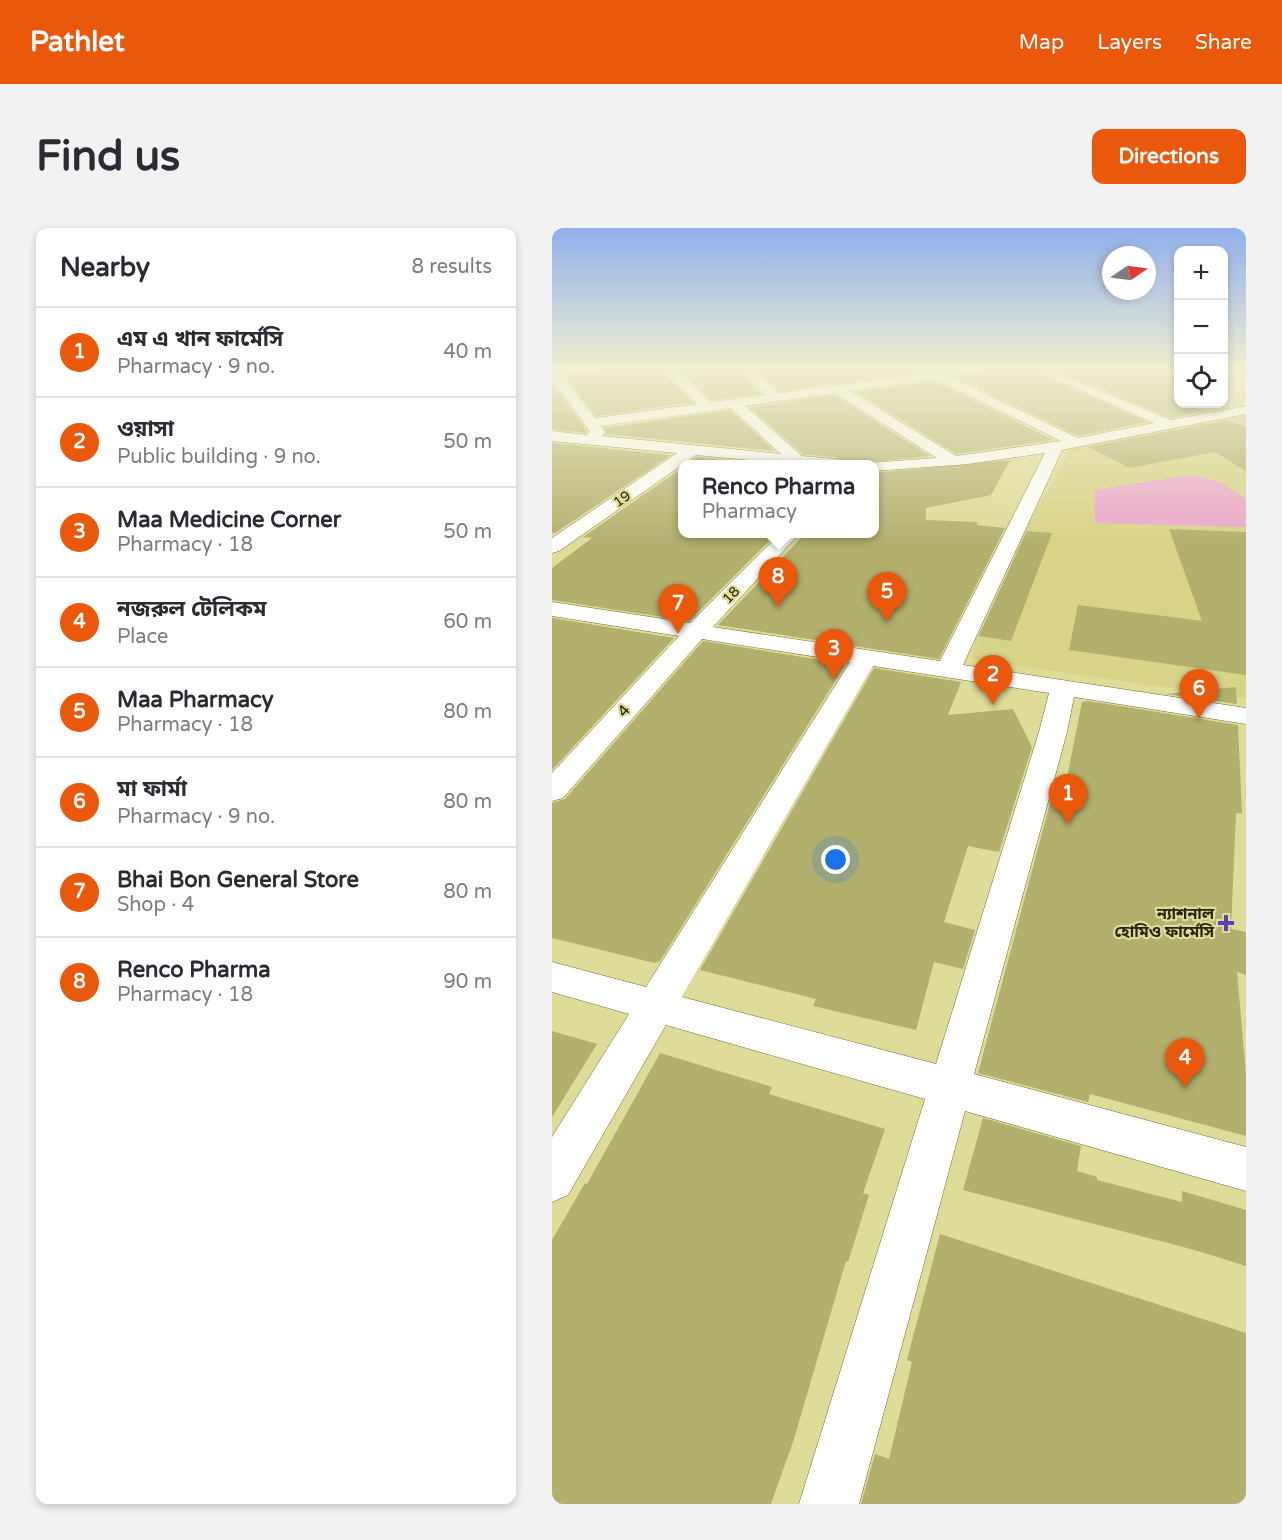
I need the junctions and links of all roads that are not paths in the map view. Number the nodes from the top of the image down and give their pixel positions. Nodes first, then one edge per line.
1 (595, 427) edge
2 (760, 427) edge
3 (898, 427) edge
4 (1043, 427) edge
5 (1168, 427) edge
6 (552, 436) edge
7 (590, 440) junction
8 (1077, 443) junction
9 (1056, 447) junction
10 (691, 451) junction
11 (787, 460) edge
12 (797, 460) edge
13 (952, 460) junction
14 (879, 466) edge
15 (786, 538) edge
16 (552, 547) edge
17 (553, 611) edge
18 (696, 631) junction
19 (866, 656) junction
20 (949, 668) junction
21 (1063, 686) junction
22 (1246, 716) edge
23 (552, 791) edge
24 (552, 976) edge
25 (657, 1005) junction
26 (950, 1087) junction
27 (1246, 1169) edge
28 (552, 1179) edge
29 (829, 1504) edge

1 - 7 street
2 - 12 street
3 - 13 street
4 - 8 street
5 - 8 street
6 - 7 street
7 - 10 street
8 - 9 street
9 - 13 street
9 - 20 street
10 - 11 street
10 - 16 street, 19
13 - 14 street
15 - 18 street, 18
17 - 18 street
18 - 19 street
18 - 23 street, 4
19 - 20 street
19 - 25 street
20 - 21 street
21 - 22 street
21 - 26 street
24 - 25 street
25 - 26 street
25 - 28 street
26 - 27 street
26 - 29 street

